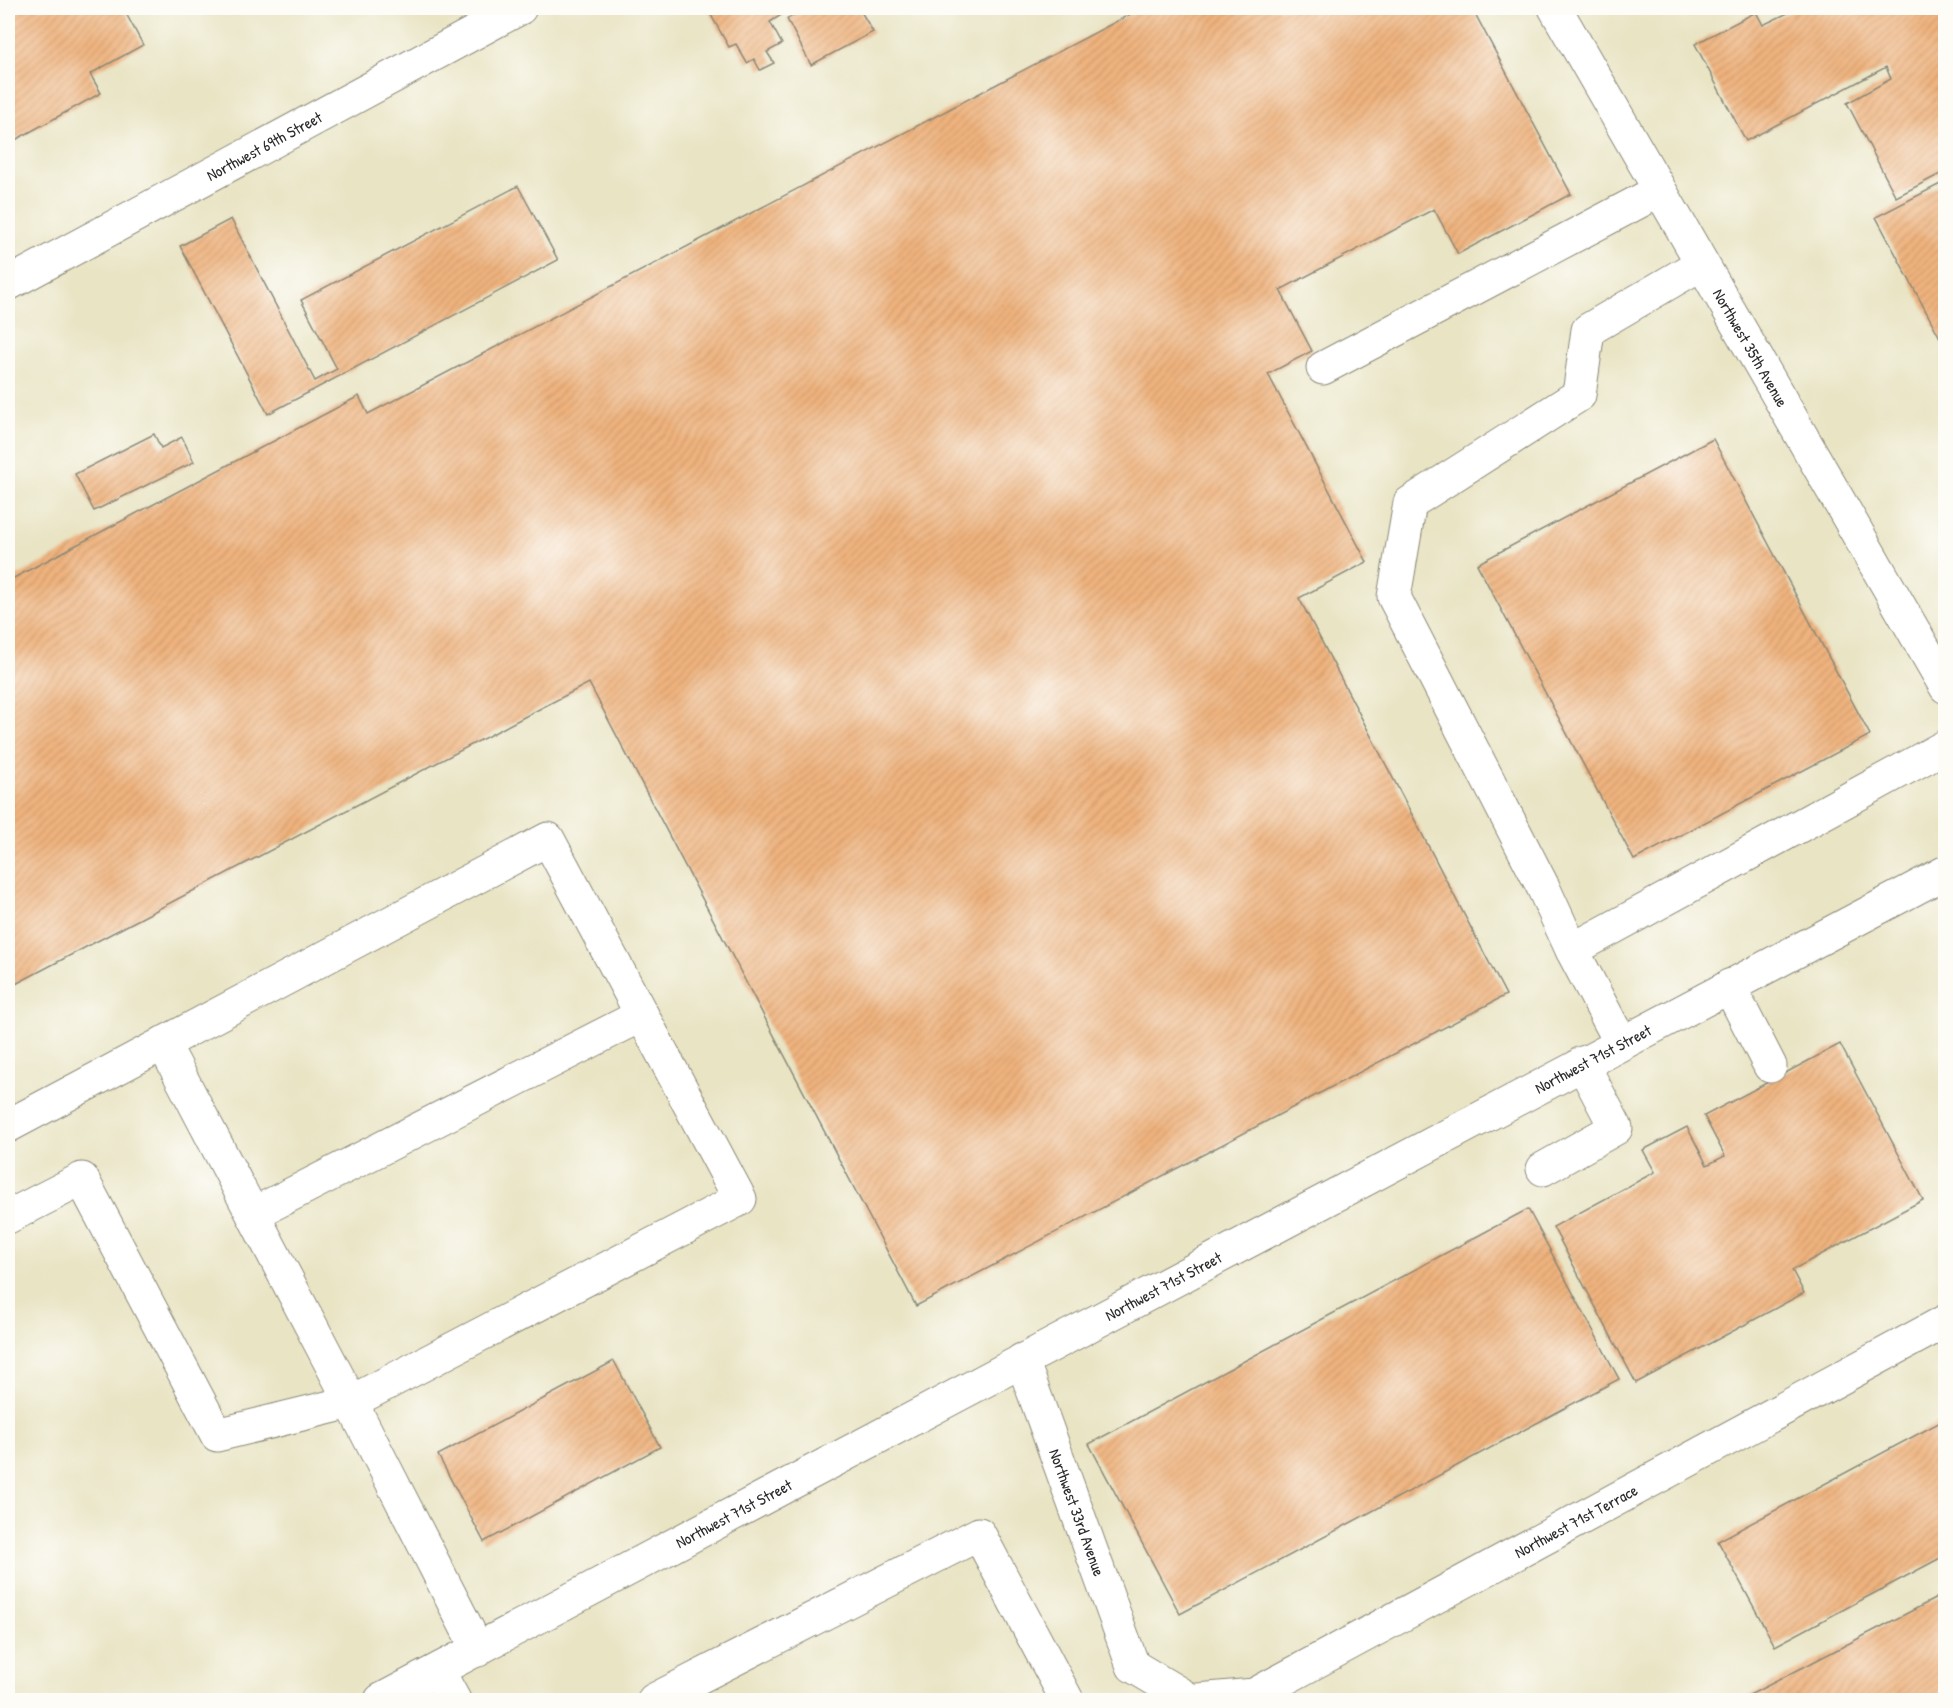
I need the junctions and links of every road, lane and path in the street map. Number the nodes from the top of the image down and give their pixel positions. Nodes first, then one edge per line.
1 (520, 8) edge
2 (1555, 8) edge
3 (1659, 191) junction
4 (1701, 264) junction
5 (8, 284) edge
6 (1323, 369) dead end
7 (1946, 687) edge
8 (1946, 746) edge
9 (1946, 872) edge
10 (1572, 950) junction
11 (1729, 986) junction
12 (642, 1015) junction
13 (1621, 1043) junction
14 (163, 1044) junction
15 (1582, 1064) junction
16 (1770, 1066) dead end
17 (8, 1126) edge
18 (1543, 1169) dead end
19 (253, 1214) junction
20 (8, 1217) edge
21 (1946, 1321) edge
22 (1022, 1360) junction
23 (351, 1402) junction
24 (478, 1650) junction
25 (438, 1671) junction
26 (381, 1701) edge
27 (454, 1701) edge
28 (654, 1701) edge
29 (1067, 1701) edge
30 (1190, 1701) edge
31 (1198, 1701) edge

1 - 5 street, Northwest 69th Street
2 - 3 street, Northwest 35th Avenue
3 - 4 street, Northwest 35th Avenue
3 - 6 street
4 - 7 street, Northwest 35th Avenue
4 - 10 street
8 - 10 street
9 - 11 street, Northwest 71st Street
10 - 13 street
11 - 13 street, Northwest 71st Street
11 - 16 street
12 - 14 street
12 - 19 street
12 - 23 street
13 - 15 street, Northwest 71st Street
14 - 17 street
14 - 19 street
15 - 18 street
15 - 22 street, Northwest 71st Street
19 - 23 street
20 - 23 street
21 - 31 street, Northwest 71st Terrace
22 - 24 street, Northwest 71st Street
22 - 30 street, Northwest 33rd Avenue
23 - 24 street
24 - 25 street, Northwest 71st Street
25 - 26 street, Northwest 71st Street
25 - 27 street
28 - 29 street

